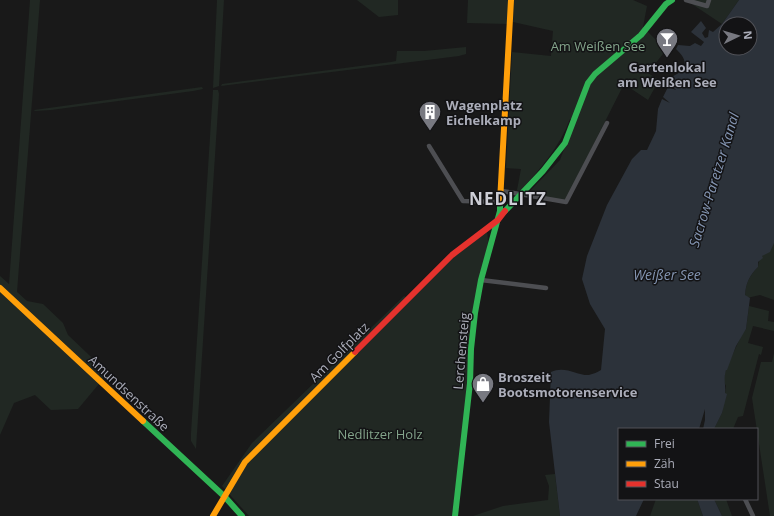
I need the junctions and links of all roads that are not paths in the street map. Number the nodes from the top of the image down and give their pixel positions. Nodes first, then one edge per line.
1 (511, 0) edge
2 (672, 0) edge
3 (686, 0) edge
4 (709, 0) edge
5 (607, 123) dead end
6 (429, 146) dead end
7 (502, 191) junction
8 (523, 193) junction
9 (501, 202) junction
10 (498, 220) junction
11 (481, 280) junction
12 (0, 288) edge
13 (546, 288) dead end
14 (225, 497) junction
15 (745, 500) edge
16 (213, 516) edge
17 (242, 516) edge
18 (455, 516) edge
19 (753, 516) edge

1 - 7 street, Lerchensteig
2 - 8 street
3 - 4 street
5 - 8 street
6 - 9 street
7 - 8 street
7 - 9 street, Lerchensteig
8 - 10 street
9 - 10 street, Lerchensteig
10 - 11 street, Lerchensteig
10 - 14 street, Am Golfplatz
11 - 13 street
11 - 18 street, Lerchensteig
12 - 14 street, Amundsenstraße
14 - 16 street, Am Golfplatz
14 - 17 street, Amundsenstraße
15 - 19 street

